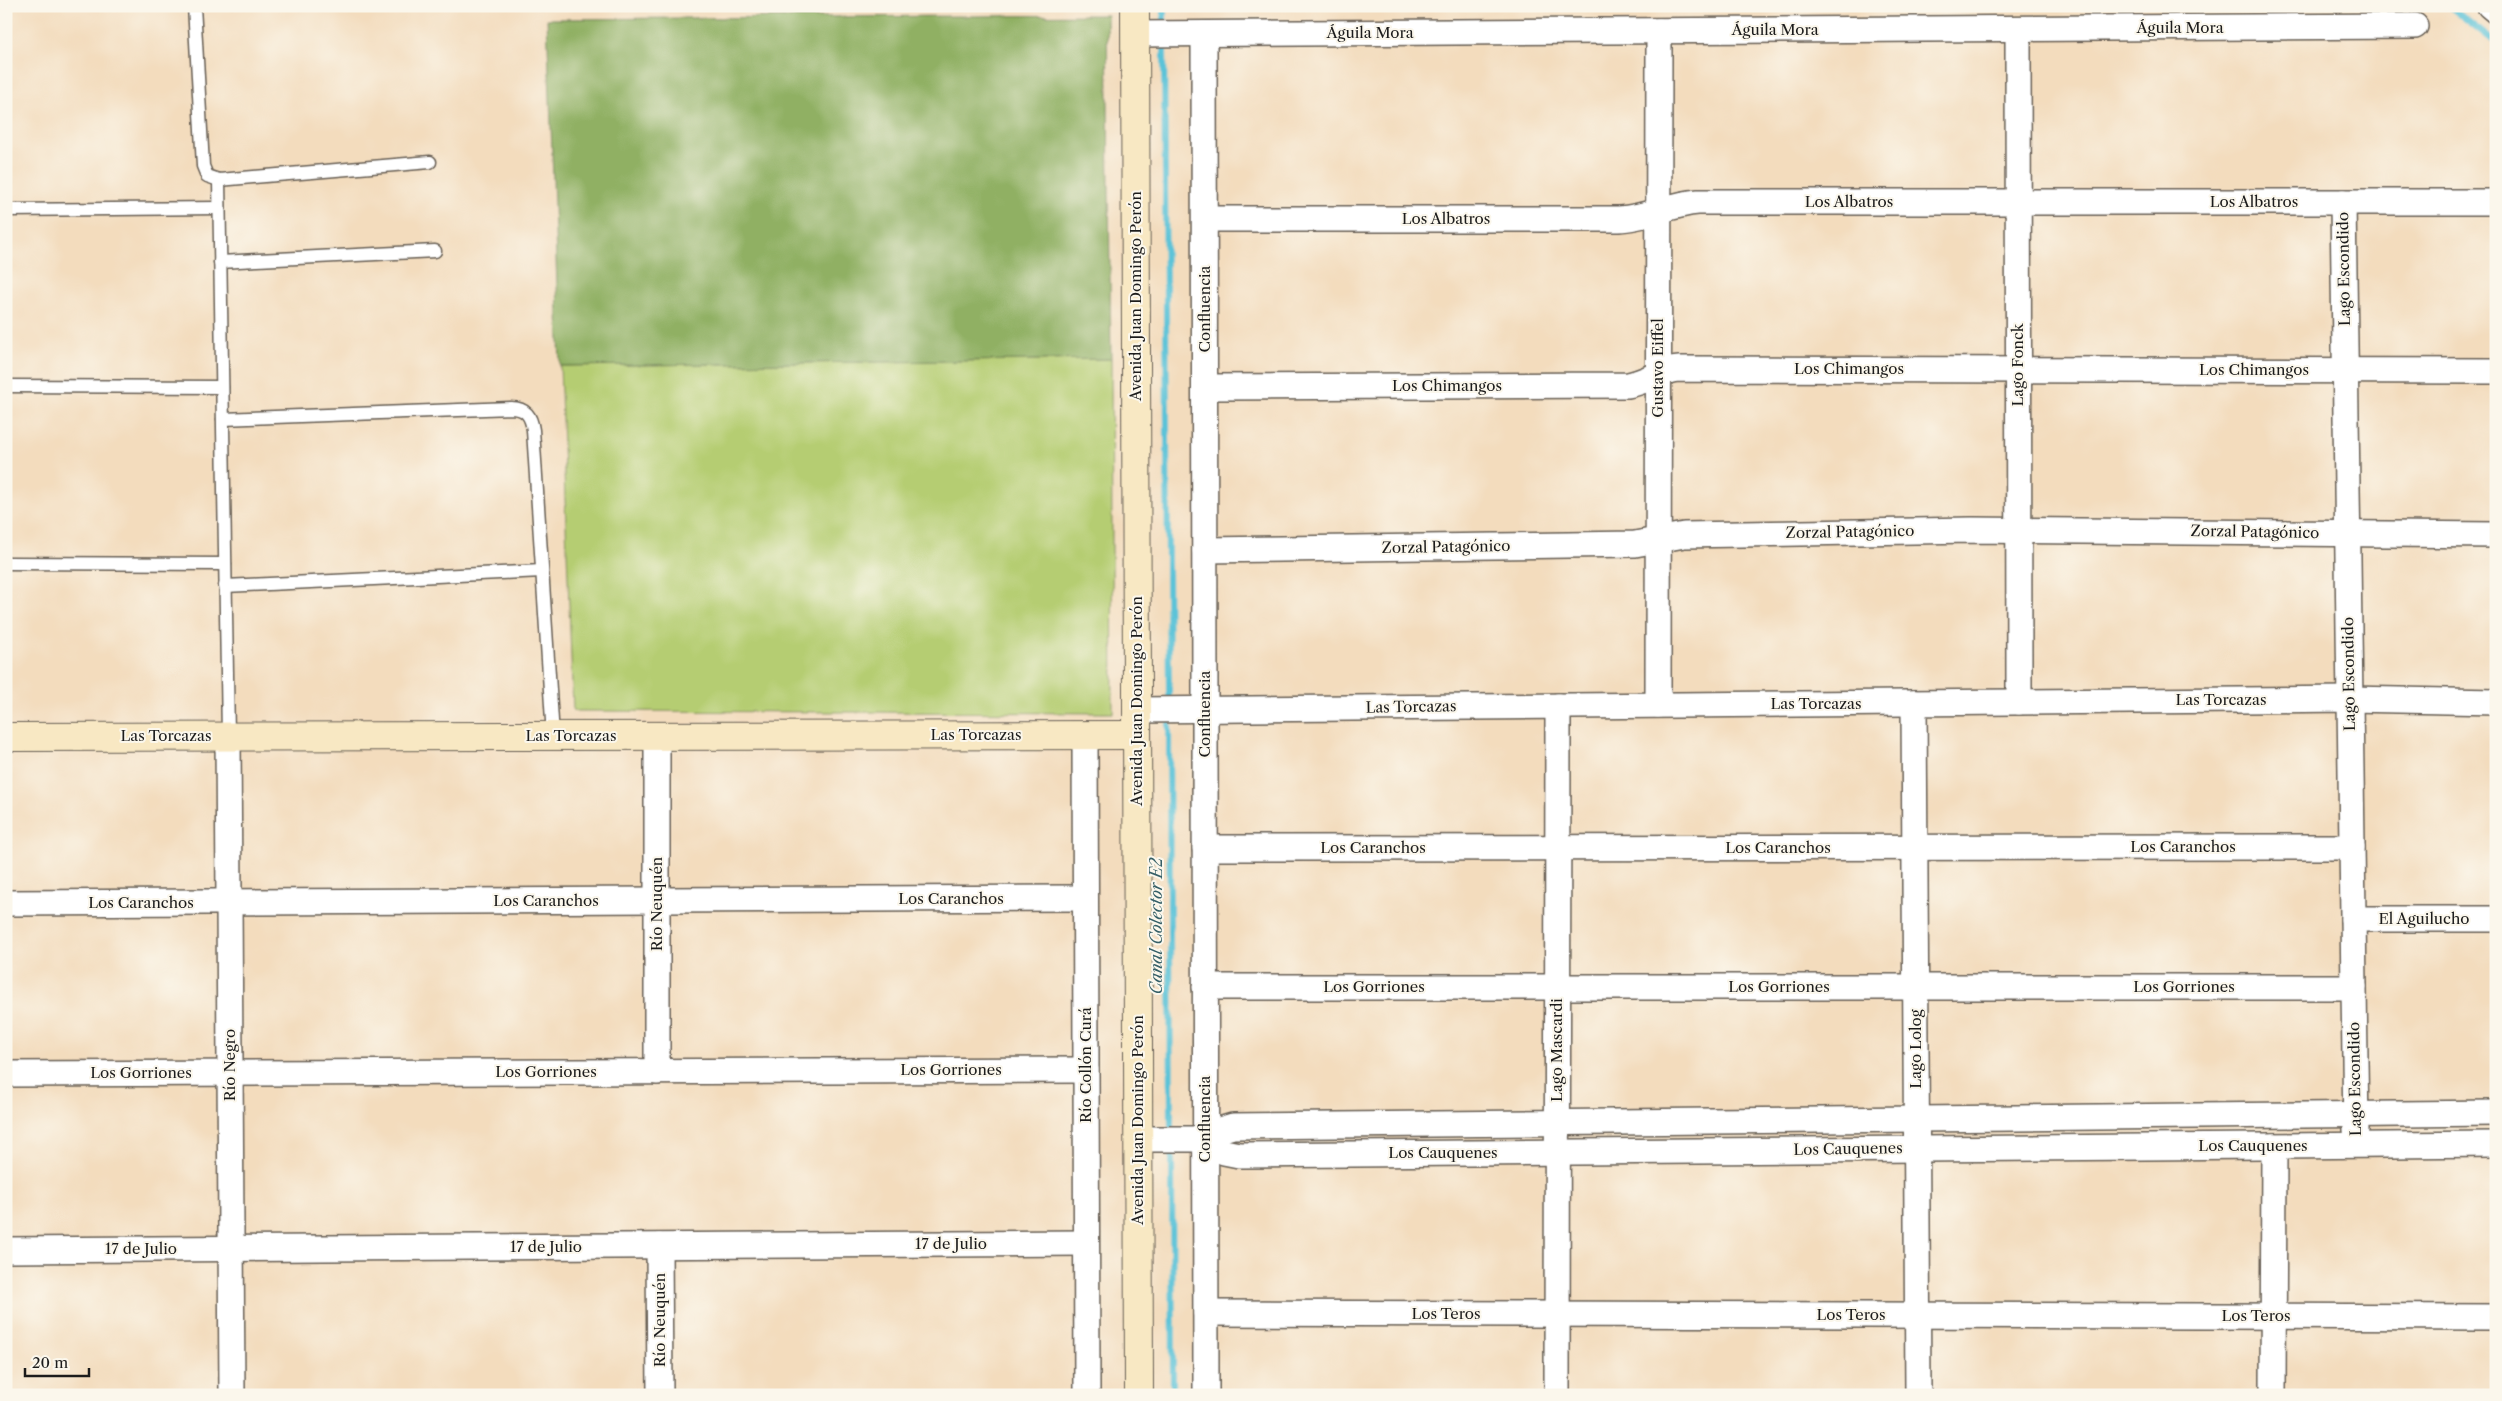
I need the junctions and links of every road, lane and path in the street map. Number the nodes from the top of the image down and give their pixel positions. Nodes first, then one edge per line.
1 (194, 6) edge
2 (1135, 6) edge
3 (2490, 6) edge
4 (2496, 11) edge
5 (2415, 26) dead end
6 (2018, 29) junction
7 (1658, 31) junction
8 (1135, 34) junction
9 (1204, 34) junction
10 (430, 162) dead end
11 (218, 180) junction
12 (2018, 202) junction
13 (2343, 202) junction
14 (2496, 202) edge
15 (219, 208) junction
16 (6, 210) edge
17 (1658, 211) junction
18 (1205, 219) junction
19 (435, 251) dead end
20 (220, 262) junction
21 (2018, 369) junction
22 (2345, 370) junction
23 (2496, 371) edge
24 (1658, 374) junction
25 (6, 386) edge
26 (222, 387) junction
27 (1205, 387) junction
28 (223, 419) junction
29 (2018, 530) junction
30 (2348, 533) junction
31 (2496, 534) edge
32 (1658, 540) junction
33 (1205, 550) junction
34 (6, 563) edge
35 (225, 564) junction
36 (542, 571) junction
37 (226, 586) junction
38 (2350, 699) junction
39 (2019, 702) junction
40 (2496, 702) edge
41 (1914, 703) junction
42 (1658, 705) junction
43 (1558, 706) junction
44 (1205, 709) junction
45 (1137, 722) junction
46 (1085, 735) junction
47 (228, 736) junction
48 (553, 736) junction
49 (657, 736) junction
50 (6, 737) edge
51 (2352, 847) junction
52 (1205, 848) junction
53 (1558, 848) junction
54 (1915, 848) junction
55 (1085, 898) junction
56 (657, 900) junction
57 (229, 902) junction
58 (6, 903) edge
59 (2496, 919) edge
60 (2353, 920) junction
61 (1205, 987) junction
62 (1558, 987) junction
63 (1916, 987) junction
64 (2354, 987) junction
65 (1086, 1070) junction
66 (657, 1072) junction
67 (230, 1073) junction
68 (6, 1074) edge
69 (2496, 1113) edge
70 (2356, 1115) junction
71 (1916, 1119) junction
72 (1557, 1123) junction
73 (1138, 1139) junction
74 (1205, 1139) junction
75 (2496, 1144) edge
76 (2356, 1145) junction
77 (2274, 1146) junction
78 (1917, 1149) junction
79 (1557, 1152) junction
80 (1086, 1243) junction
81 (659, 1246) junction
82 (231, 1249) junction
83 (6, 1250) edge
84 (1206, 1313) junction
85 (1557, 1314) junction
86 (1918, 1316) junction
87 (2274, 1316) junction
88 (2496, 1317) edge
89 (232, 1395) edge
90 (660, 1395) edge
91 (1087, 1395) edge
92 (1139, 1395) edge
93 (1206, 1395) edge
94 (1557, 1395) edge
95 (1918, 1395) edge
96 (2274, 1395) edge

1 - 11 lane
2 - 8 street, Avenida Juan Domingo Perón
3 - 4 street
5 - 6 street, Águila Mora
6 - 7 street, Águila Mora
6 - 12 street, Lago Fonck
7 - 9 street, Águila Mora
7 - 17 street, Gustavo Eiffel
8 - 9 street, Águila Mora
8 - 45 street, Avenida Juan Domingo Perón
9 - 18 street, Confluencia
10 - 11 lane
11 - 15 lane
12 - 13 street, Los Albatros
12 - 17 street, Los Albatros
12 - 21 street, Lago Fonck
13 - 14 street, Los Albatros
13 - 22 street, Lago Escondido
15 - 16 lane
15 - 20 lane
17 - 18 street, Los Albatros
17 - 24 street, Gustavo Eiffel
18 - 27 street, Confluencia
19 - 20 lane
20 - 26 lane
21 - 22 street, Los Chimangos
21 - 24 street, Los Chimangos
21 - 29 street, Lago Fonck
22 - 23 street, Los Chimangos
22 - 30 street, Lago Escondido
24 - 27 street, Los Chimangos
24 - 32 street, Gustavo Eiffel
25 - 26 lane
26 - 28 lane
27 - 33 street, Confluencia
28 - 35 lane
28 - 36 lane
29 - 30 street, Zorzal Patagónico
29 - 32 street, Zorzal Patagónico
29 - 39 street, Lago Fonck
30 - 31 street, Zorzal Patagónico
30 - 38 street, Lago Escondido
32 - 33 street, Zorzal Patagónico
32 - 42 street, Gustavo Eiffel
33 - 44 street, Confluencia
34 - 35 lane
35 - 37 lane
36 - 37 lane
36 - 48 lane
37 - 47 lane
38 - 39 street, Las Torcazas
38 - 40 street, Las Torcazas
38 - 51 street, Lago Escondido
39 - 41 street, Las Torcazas
41 - 42 street, Las Torcazas
41 - 54 street, Lago Lolog
42 - 43 street, Las Torcazas
43 - 44 street, Las Torcazas
43 - 53 street, Lago Mascardi
44 - 45 street, Las Torcazas
44 - 52 street, Confluencia
45 - 46 street, Las Torcazas
45 - 73 street, Avenida Juan Domingo Perón
46 - 49 street, Las Torcazas
46 - 55 street, Río Collón Curá
47 - 48 street, Las Torcazas
47 - 50 street, Las Torcazas
47 - 57 street, Río Negro
48 - 49 street, Las Torcazas
49 - 56 street, Río Neuquén
51 - 54 street, Los Caranchos
51 - 60 street, Lago Escondido
52 - 53 street, Los Caranchos
52 - 61 street, Confluencia
53 - 54 street, Los Caranchos
53 - 62 street, Lago Mascardi
54 - 63 street, Lago Lolog
55 - 56 street, Los Caranchos
55 - 65 street, Río Collón Curá
56 - 57 street, Los Caranchos
56 - 66 street, Río Neuquén
57 - 58 street, Los Caranchos
57 - 67 street, Río Negro
59 - 60 street, El Aguilucho
60 - 64 street, Lago Escondido
61 - 62 street, Los Gorriones
61 - 74 street, Confluencia
62 - 63 street, Los Gorriones
62 - 72 street, Lago Mascardi
63 - 64 street, Los Gorriones
63 - 71 street, Lago Lolog
64 - 70 street, Lago Escondido
65 - 66 street, Los Gorriones
65 - 80 street, Río Collón Curá
66 - 67 street, Los Gorriones
67 - 68 street, Los Gorriones
67 - 82 street, Río Negro
69 - 70 street, Los Cauquenes
70 - 71 street, Los Cauquenes
70 - 76 street, Lago Escondido
71 - 72 street, Los Cauquenes
71 - 78 street, Lago Lolog
72 - 74 street, Los Cauquenes
72 - 79 street, Lago Mascardi
73 - 74 street, Los Cauquenes
73 - 92 street, Avenida Juan Domingo Perón
74 - 79 street, Los Cauquenes
74 - 84 street, Confluencia
75 - 76 street, Los Cauquenes
76 - 77 street, Los Cauquenes
77 - 78 street, Los Cauquenes
77 - 87 street
78 - 79 street, Los Cauquenes
78 - 86 street, Lago Lolog
79 - 85 street, Lago Mascardi
80 - 81 street, 17 de Julio
80 - 91 street, Río Collón Curá
81 - 82 street, 17 de Julio
81 - 90 street, Río Neuquén
82 - 83 street, 17 de Julio
82 - 89 street, Río Negro
84 - 85 street, Los Teros
84 - 93 street, Confluencia
85 - 86 street, Los Teros
85 - 94 street, Lago Mascardi
86 - 87 street, Los Teros
86 - 95 street, Lago Lolog
87 - 88 street, Los Teros
87 - 96 street

